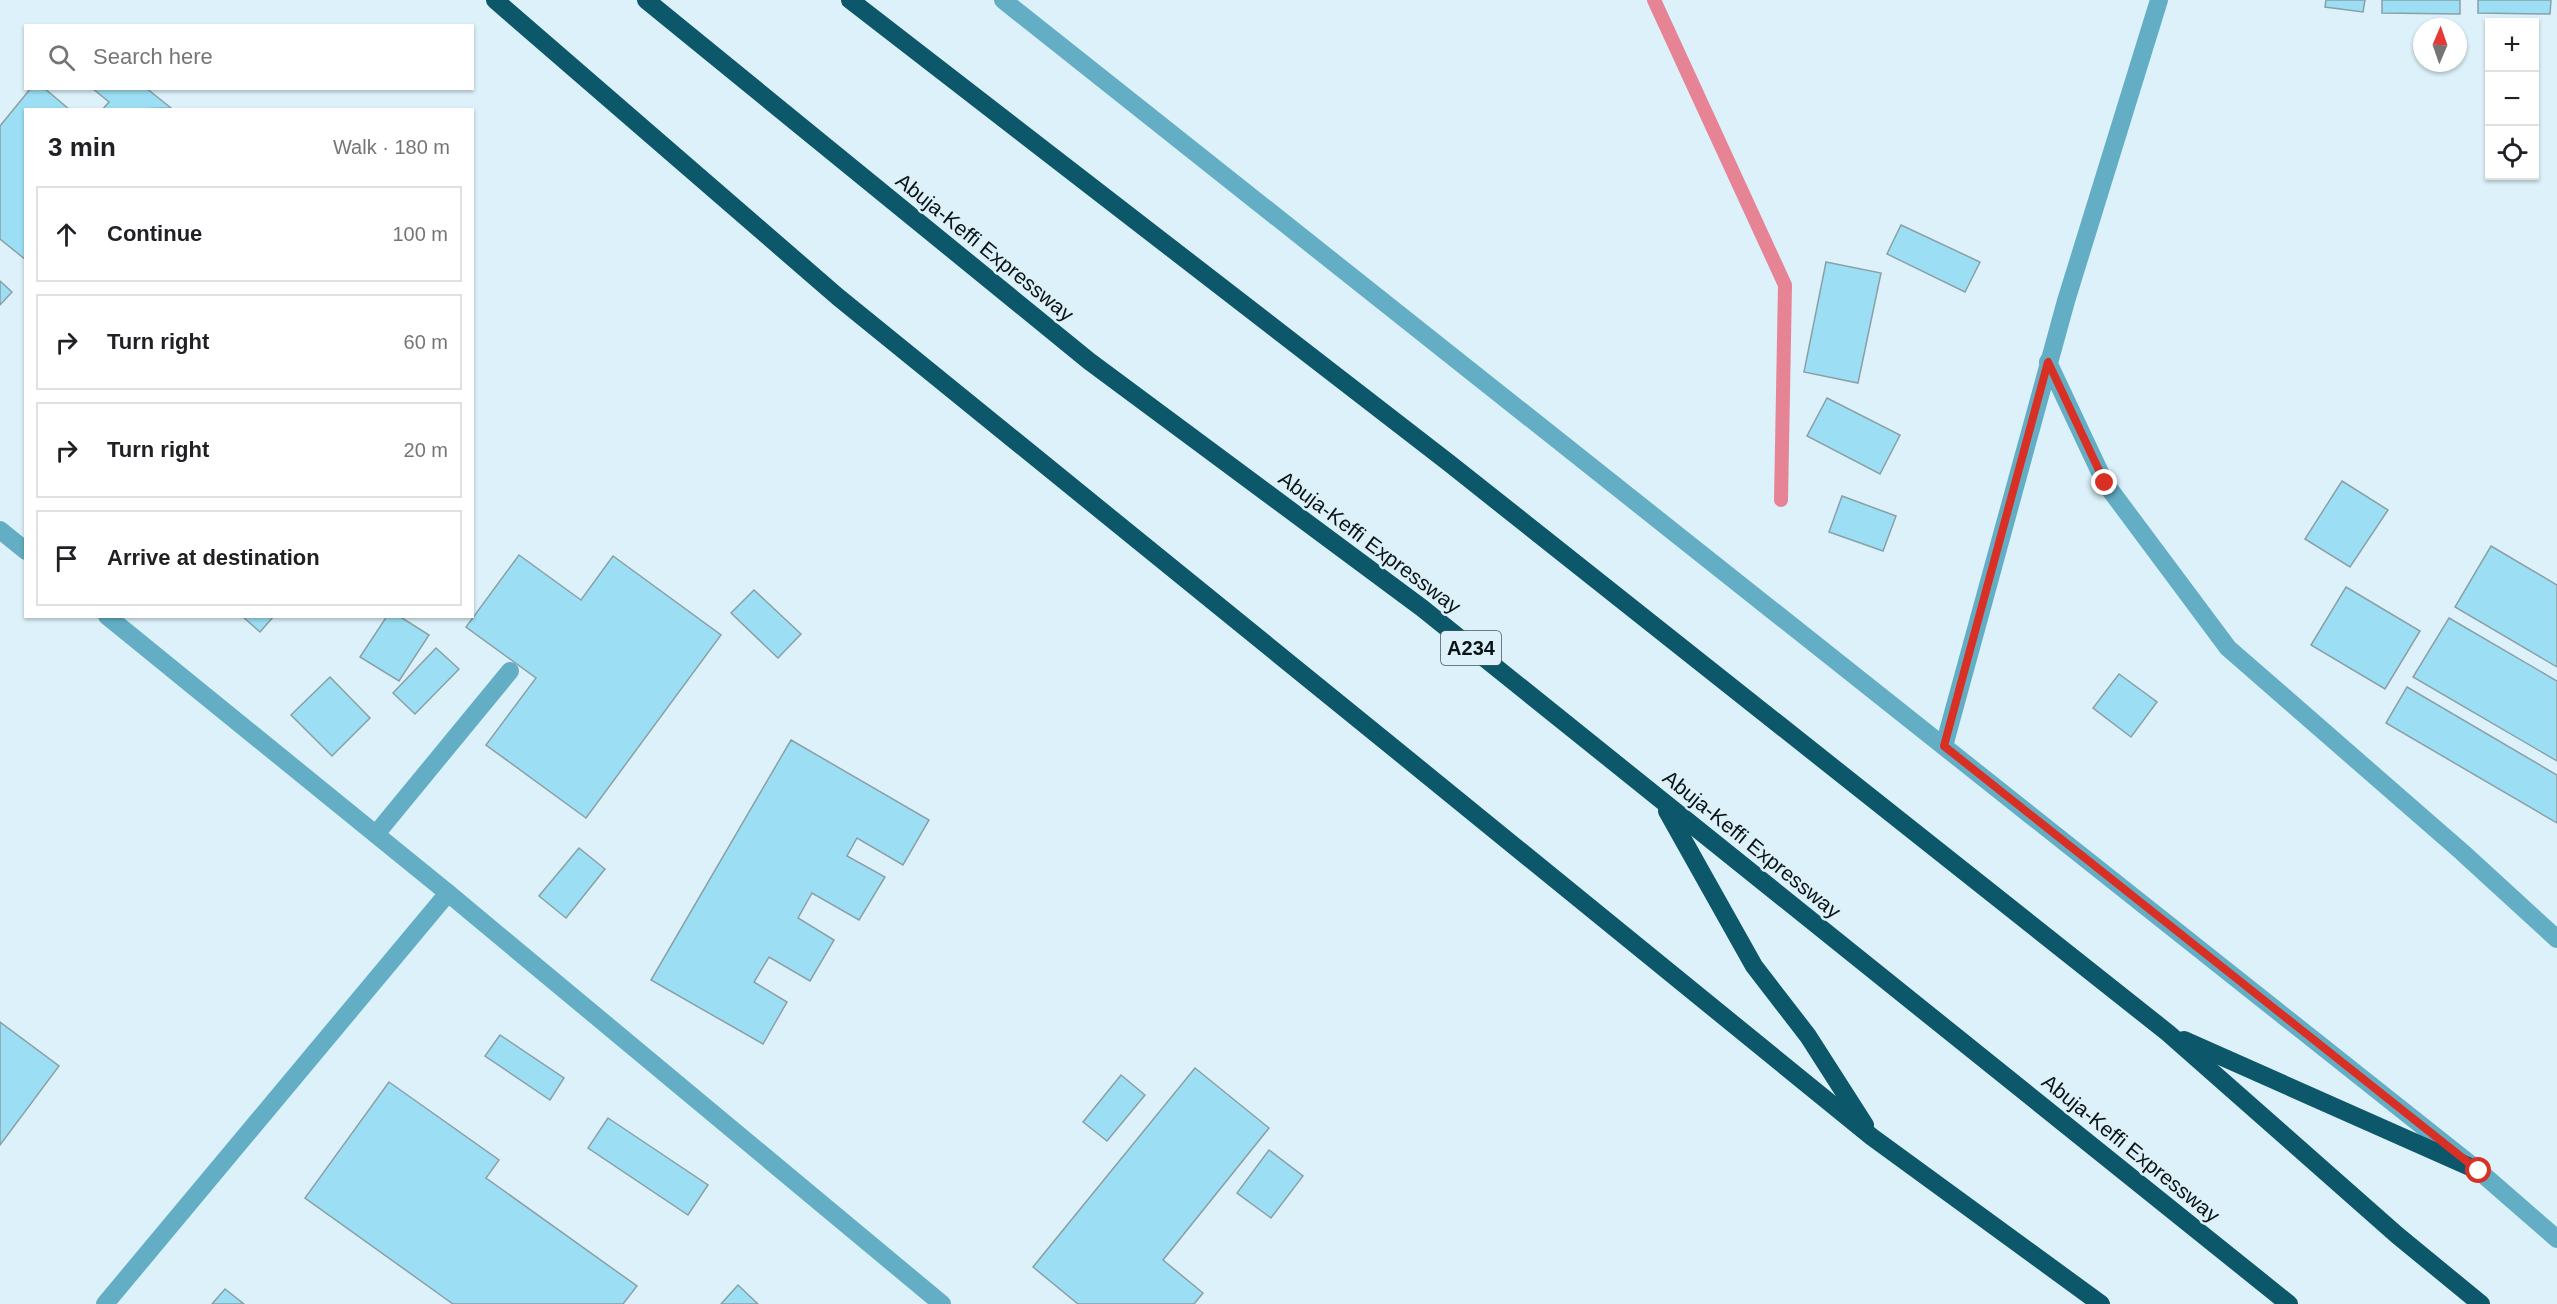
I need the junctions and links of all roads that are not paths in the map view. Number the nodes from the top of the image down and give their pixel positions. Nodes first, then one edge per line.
1 (495, 0) edge
2 (646, 0) edge
3 (850, 0) edge
4 (1003, 0) edge
5 (2159, 0) edge
6 (2048, 362) junction
7 (0, 530) edge
8 (24, 549) edge
9 (109, 618) edge
10 (510, 671) dead end
11 (1944, 746) junction
12 (1662, 802) junction
13 (376, 834) junction
14 (448, 893) junction
15 (2557, 939) edge
16 (2168, 1033) junction
17 (1872, 1137) junction
18 (2479, 1171) junction
19 (2557, 1239) edge
20 (105, 1304) edge
21 (942, 1304) edge
22 (2101, 1304) edge
23 (2289, 1304) edge
24 (2481, 1304) edge

1 - 17 highway
2 - 12 highway, Abuja-Keffi Expressway / A234
3 - 16 highway
4 - 11 street
5 - 6 street
6 - 11 street
6 - 15 street
7 - 8 street
9 - 13 street
10 - 13 street
11 - 18 street
12 - 17 highway
12 - 23 highway, Abuja-Keffi Expressway / A234
13 - 14 street
14 - 20 street
14 - 21 street
16 - 18 highway
16 - 24 highway
17 - 22 highway
18 - 19 street

